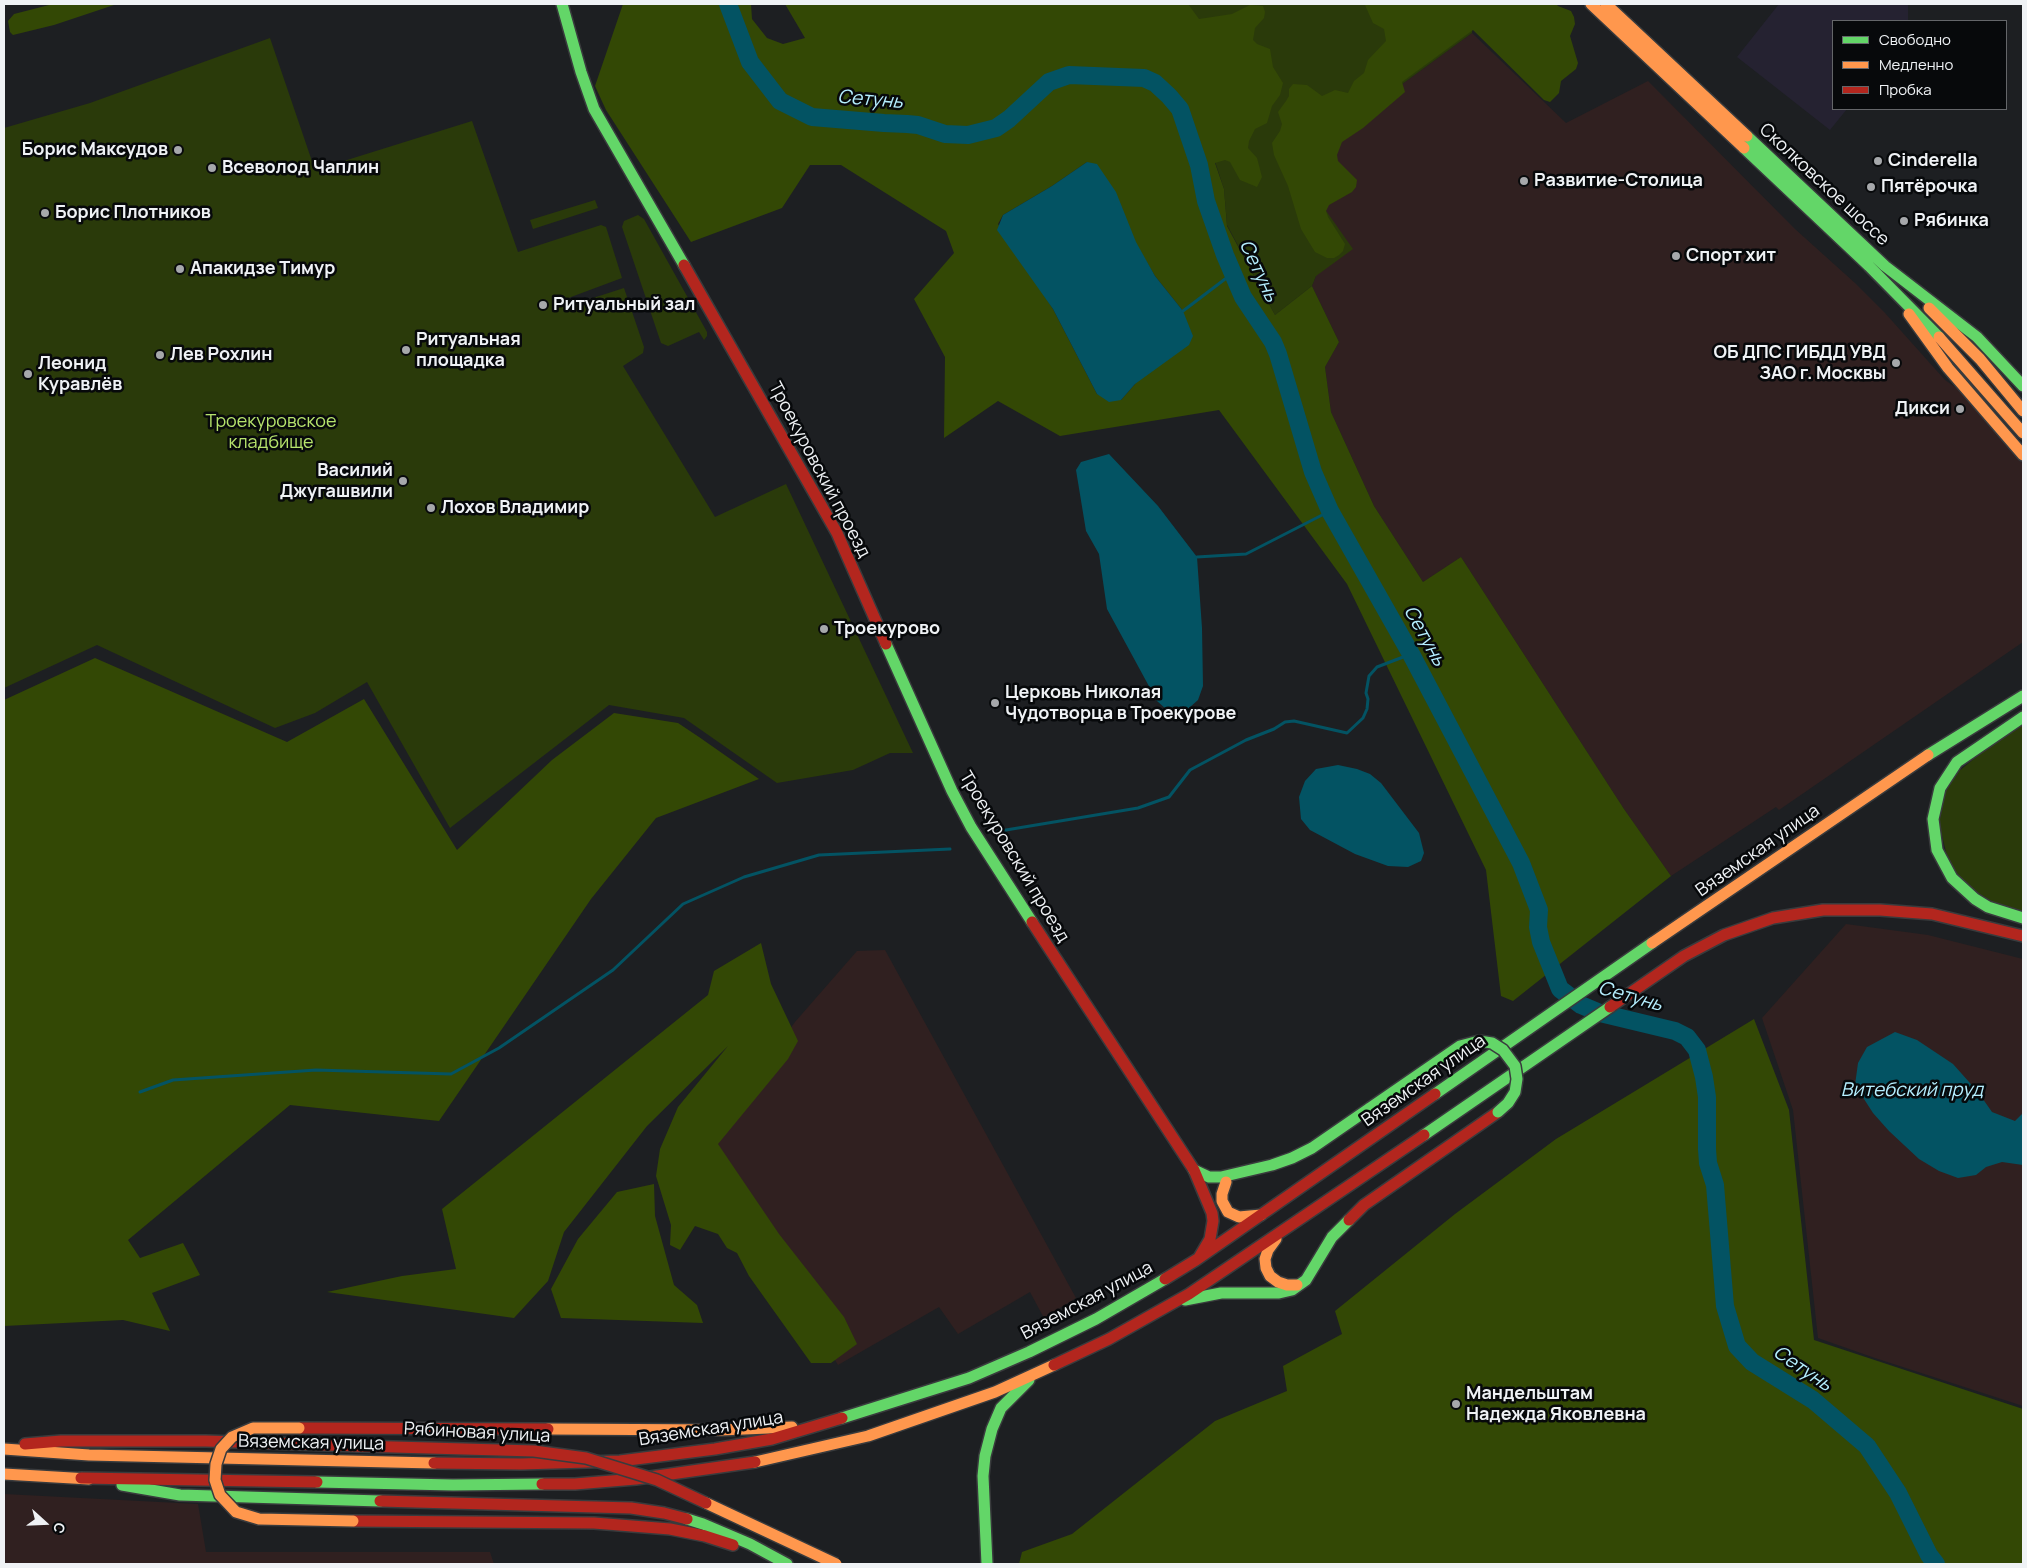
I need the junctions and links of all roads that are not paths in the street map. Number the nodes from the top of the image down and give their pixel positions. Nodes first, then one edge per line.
1 (562, 4) edge
2 (1591, 4) edge
3 (1606, 4) edge
4 (1870, 266) junction
5 (1896, 276) junction
6 (2023, 386) edge
7 (2023, 411) edge
8 (2023, 433) edge
9 (2023, 455) edge
10 (2023, 696) edge
11 (2023, 717) edge
12 (2023, 918) edge
13 (2023, 936) edge
14 (1182, 1152) junction
15 (1194, 1170) junction
16 (1238, 1172) junction
17 (1226, 1182) junction
18 (1217, 1199) junction
19 (1228, 1212) junction
20 (1266, 1213) junction
21 (1213, 1221) junction
22 (1280, 1233) junction
23 (1196, 1260) junction
24 (1300, 1285) junction
25 (1171, 1304) junction
26 (1048, 1366) junction
27 (823, 1425) junction
28 (4, 1447) edge
29 (4, 1474) edge
30 (81, 1478) junction
31 (784, 1563) edge
32 (836, 1564) edge
33 (987, 1564) edge

1 - 14 main road, Троекуровский проезд
2 - 4 main road, Сколковское шоссе
3 - 5 main road, Сколковское шоссе
4 - 8 main road
4 - 9 main road
5 - 6 main road, Сколковское шоссе
5 - 7 main road
10 - 20 main road, Вяземская улица
11 - 12 main road
13 - 22 main road
14 - 15 main road, Троекуровский проезд
14 - 16 main road
15 - 16 main road
15 - 18 main road
15 - 21 main road, Троекуровский проезд
16 - 17 main road
16 - 24 main road, bridge
17 - 18 main road
17 - 19 main road
18 - 19 main road
18 - 21 main road
19 - 20 main road
20 - 23 main road, Вяземская улица
21 - 23 main road
22 - 24 main road
22 - 25 main road
23 - 27 main road, Вяземская улица
24 - 25 main road
25 - 26 main road
26 - 30 main road
26 - 33 main road
27 - 28 main road, Вяземская улица
27 - 31 main road, bridge
28 - 32 main road, Рябиновая улица, bridge
29 - 30 main road
30 - 31 main road

